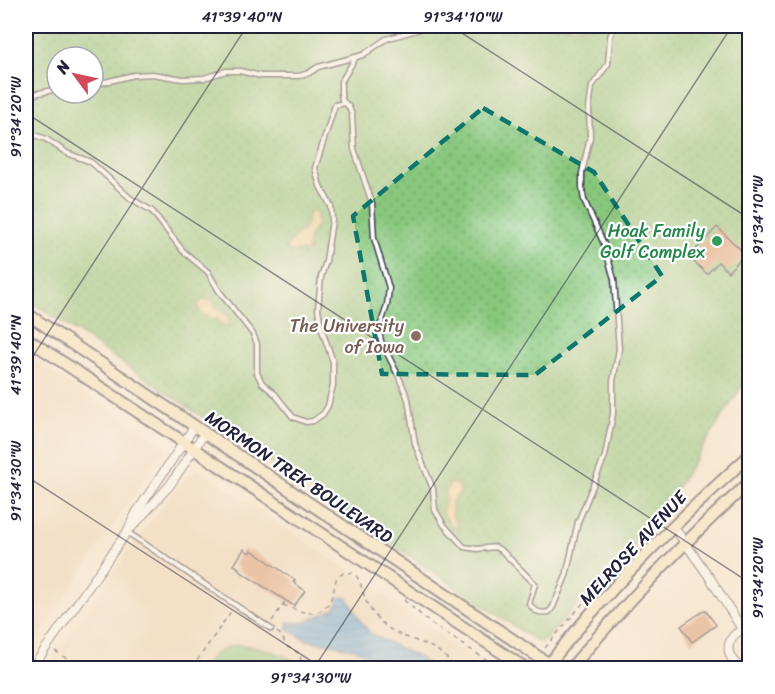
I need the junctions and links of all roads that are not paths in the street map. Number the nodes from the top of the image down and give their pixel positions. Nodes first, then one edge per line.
1 (430, 26) edge
2 (615, 26) edge
3 (356, 57) junction
4 (105, 82) edge
5 (45, 92) edge
6 (26, 96) edge
7 (349, 107) junction
8 (26, 132) edge
9 (26, 313) edge
10 (26, 338) edge
11 (194, 427) junction
12 (204, 434) junction
13 (184, 442) junction
14 (195, 449) junction
15 (750, 455) edge
16 (750, 482) edge
17 (673, 526) junction
18 (127, 532) junction
19 (686, 542) junction
20 (270, 628) road end
21 (746, 629) edge
22 (550, 667) edge
23 (32, 669) edge
24 (525, 669) edge
25 (572, 669) edge
26 (743, 669) edge

1 - 3 lane
2 - 7 lane
3 - 4 lane
3 - 7 lane
5 - 6 lane
7 - 8 lane
9 - 11 main road, MORMON TREK BOULEVARD
10 - 13 main road, MORMON TREK BOULEVARD
11 - 12 main road, MORMON TREK BOULEVARD
11 - 13 street
12 - 14 street
12 - 22 main road, MORMON TREK BOULEVARD
13 - 14 main road, MORMON TREK BOULEVARD
13 - 18 street
14 - 18 street
14 - 24 main road, MORMON TREK BOULEVARD
15 - 17 main road, MELROSE AVENUE
16 - 19 main road, MELROSE AVENUE
17 - 19 street
17 - 22 main road, MELROSE AVENUE
18 - 20 lane
18 - 23 street
19 - 21 street
19 - 25 main road, MELROSE AVENUE
21 - 26 street

